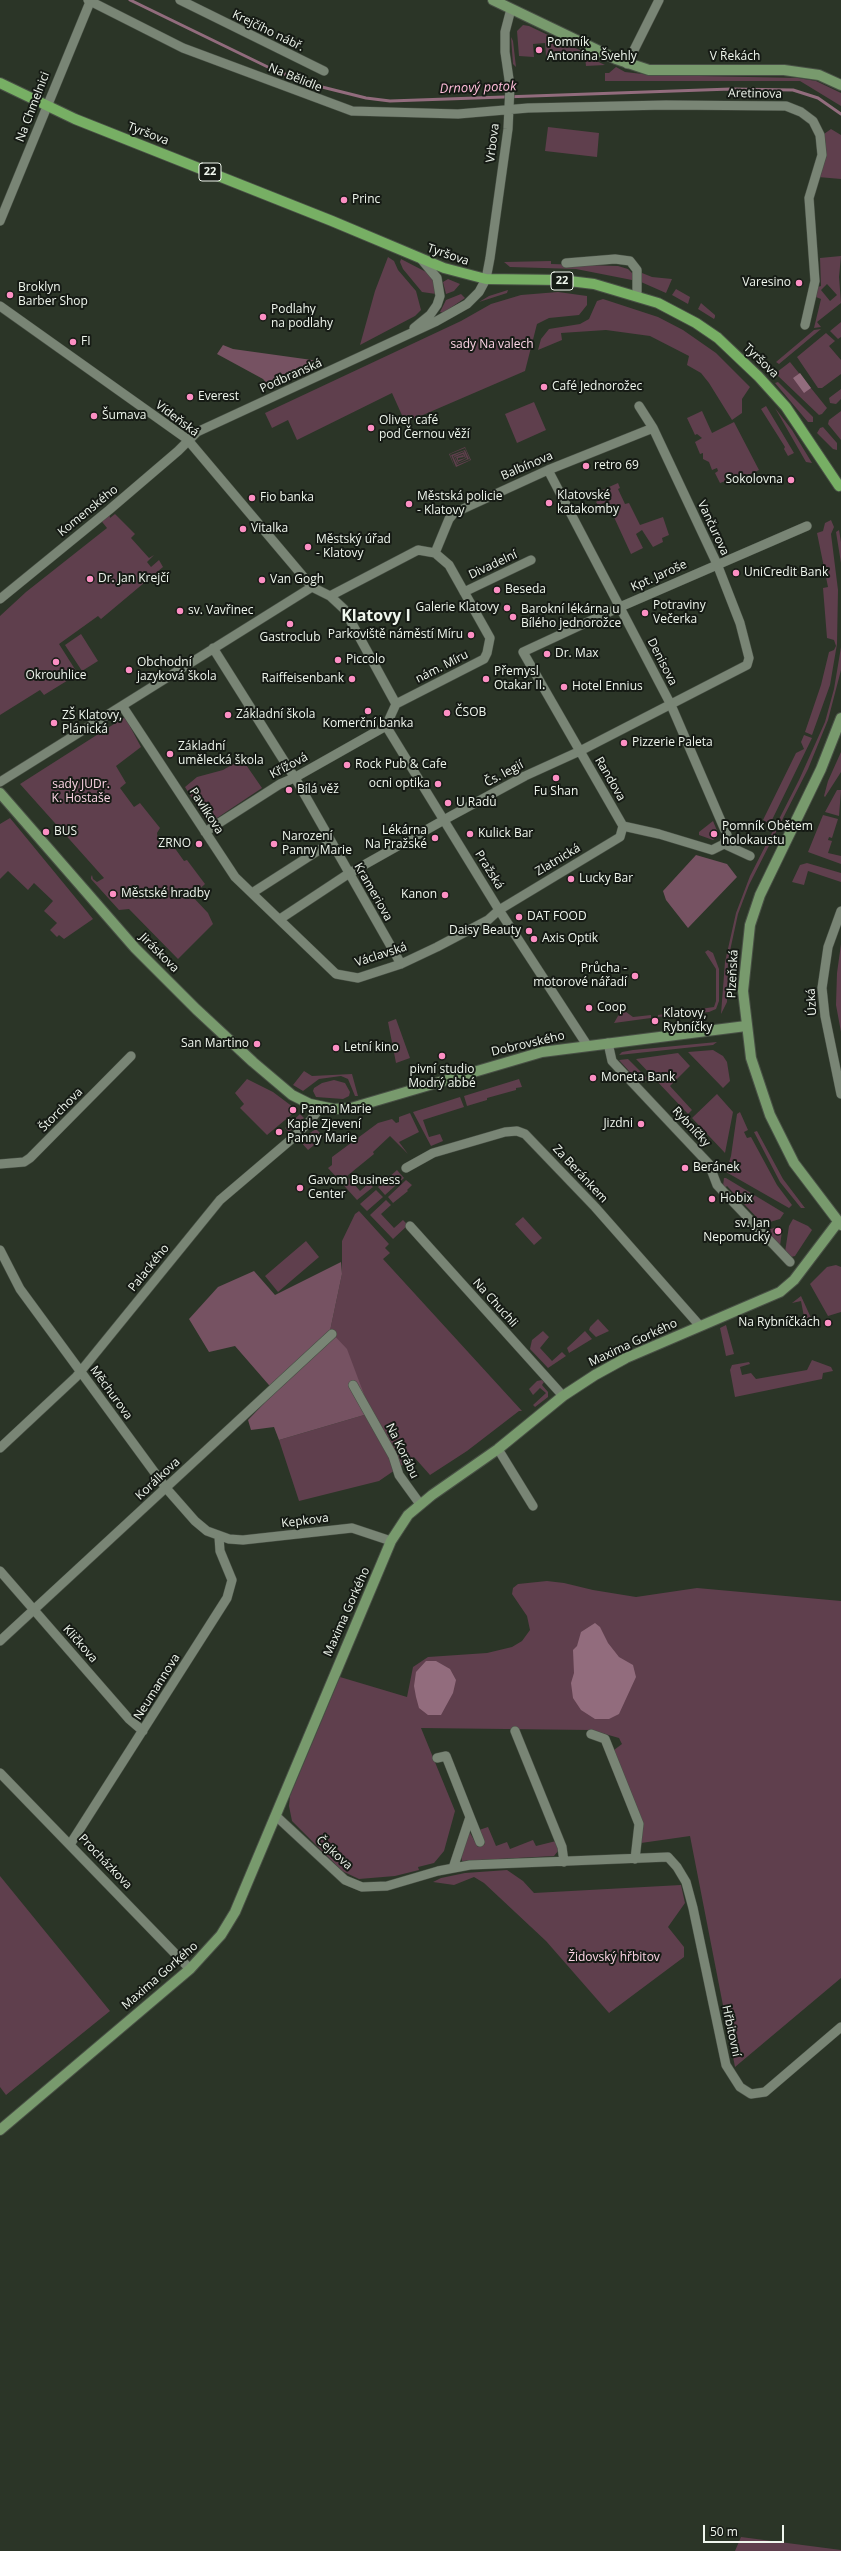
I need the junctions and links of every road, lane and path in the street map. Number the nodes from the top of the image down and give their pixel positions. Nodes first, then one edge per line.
1 (180, 0) edge
2 (493, 0) edge
3 (659, 0) edge
4 (89, 1) edge
5 (511, 9) junction
6 (626, 64) junction
7 (324, 71) dead end
8 (0, 82) edge
9 (841, 85) edge
10 (48, 107) junction
11 (509, 109) junction
12 (0, 221) edge
13 (422, 260) junction
14 (566, 263) dead end
15 (486, 279) junction
16 (637, 295) junction
17 (0, 306) edge
18 (805, 325) dead end
19 (405, 335) junction
20 (639, 406) dead end
21 (653, 428) junction
22 (187, 439) junction
23 (548, 470) junction
24 (840, 487) edge
25 (807, 526) dead end
26 (435, 553) junction
27 (532, 560) dead end
28 (717, 564) junction
29 (312, 587) junction
30 (464, 592) junction
31 (330, 596) junction
32 (0, 599) edge
33 (620, 607) junction
34 (213, 648) junction
35 (523, 652) joint
36 (747, 665) joint
37 (396, 704) junction
38 (671, 705) junction
39 (123, 707) junction
40 (841, 718) edge
41 (386, 726) junction
42 (580, 751) junction
43 (294, 778) junction
44 (0, 782) edge
45 (0, 793) edge
46 (444, 820) junction
47 (623, 826) junction
48 (205, 832) junction
49 (330, 843) junction
50 (724, 844) junction
51 (750, 856) dead end
52 (348, 874) junction
53 (252, 893) junction
54 (499, 910) junction
55 (841, 910) edge
56 (280, 919) junction
57 (401, 964) junction
58 (746, 1026) junction
59 (608, 1043) junction
60 (587, 1046) junction
61 (131, 1056) dead end
62 (841, 1094) edge
63 (321, 1107) junction
64 (0, 1164) edge
65 (406, 1168) dead end
66 (840, 1222) edge
67 (410, 1226) dead end
68 (0, 1250) edge
69 (790, 1262) dead end
70 (3, 1265) edge
71 (700, 1326) junction
72 (332, 1334) dead end
73 (80, 1371) junction
74 (353, 1385) dead end
75 (564, 1396) junction
76 (0, 1448) edge
77 (498, 1449) junction
78 (166, 1488) junction
79 (420, 1504) junction
80 (533, 1506) dead end
81 (219, 1537) junction
82 (391, 1541) junction
83 (0, 1571) edge
84 (34, 1610) junction
85 (0, 1641) edge
86 (143, 1731) junction
87 (515, 1731) dead end
88 (591, 1734) dead end
89 (437, 1758) dead end
90 (0, 1773) edge
91 (276, 1816) junction
92 (470, 1817) junction
93 (480, 1842) dead end
94 (70, 1843) junction
95 (668, 1857) joint
96 (635, 1859) junction
97 (564, 1862) junction
98 (453, 1868) junction
99 (190, 1969) junction
100 (841, 2027) edge
101 (0, 2130) edge

1 - 7 street, Krejčího nábř.
2 - 5 street, V Řekách
3 - 6 street
4 - 10 street, Na Chmelnici
4 - 11 street, Na Bělidle
5 - 6 street, V Řekách
5 - 11 street, Vrbova
6 - 9 street, V Řekách
8 - 10 main road, Tyršova / 22
10 - 12 street, Na Chmelnici
10 - 13 main road, Tyršova / 22
11 - 15 street, Vrbova
11 - 18 street, Aretinova
13 - 15 main road, Tyršova / 22
13 - 19 street, Podbranská
14 - 16 street
15 - 16 main road, Tyršova / 22
15 - 19 street, Podbranská
16 - 24 main road, Tyršova / 22
17 - 22 street, Vídeňská
19 - 22 street, Podbranská
20 - 21 street, Vančurova
21 - 23 street, Balbínova
21 - 28 street, Vančurova
22 - 29 street, Vídeňská
22 - 32 street, Komenského
23 - 26 street, Balbínova
23 - 33 street, Denisova
25 - 28 street, Kpt. Jaroše
26 - 30 street, nám. Míru
26 - 31 street
27 - 30 street, Divadelní
28 - 33 street, Kpt. Jaroše
28 - 36 street, Vančurova
29 - 31 street, Vídeňská
29 - 34 street
30 - 37 street, nám. Míru
31 - 37 street
33 - 35 street, Kpt. Jaroše
33 - 38 street, Denisova
34 - 39 street
34 - 43 street, Krameriova
35 - 42 street, Randova
36 - 38 street, Čs. legií
37 - 41 street
38 - 42 street, Čs. legií
38 - 50 street, Denisova
39 - 44 street
39 - 48 street, Pavlíkova
40 - 58 street, Plzeňská
41 - 43 street, Křížová
41 - 46 street, Pražská
42 - 46 street, Čs. legií
42 - 47 street, Randova
43 - 48 street, Křížová
43 - 49 street, Krameriova
45 - 63 street, Jiráskova
46 - 52 street, Čs. legií
46 - 54 street, Pražská
47 - 50 street
47 - 54 street, Zlatnická
48 - 53 street, Pavlíkova
49 - 52 street, Krameriova
49 - 53 street
50 - 51 street
52 - 56 street, Čs. legií
52 - 57 street, Krameriova
53 - 56 street, Pavlíkova
54 - 57 street, Václavská
54 - 60 street, Pražská
55 - 62 street, Úzká
56 - 57 street, Václavská
58 - 59 street, Dobrovského
58 - 66 street, Plzeňská
59 - 60 street, Dobrovského
59 - 69 street, Rybníčky
60 - 63 street, Dobrovského
61 - 64 street, Štorchova
63 - 73 street, Palackého
65 - 71 street, Za Beránkem
66 - 71 street, Maxima Gorkého
67 - 75 street, Na Chuchli
68 - 70 street, Měchurova
70 - 73 street, Měchurova
71 - 75 street, Maxima Gorkého
72 - 78 street, Korálkova
73 - 76 street, Palackého
73 - 78 street, Měchurova
74 - 79 street, Na Korábu
75 - 77 street, Maxima Gorkého
77 - 79 street, Maxima Gorkého
77 - 80 street
78 - 81 street, Měchurova
78 - 84 street, Korálkova
79 - 82 street, Maxima Gorkého
81 - 82 street, Kepkova
81 - 86 street, Neumannova
82 - 91 street, Maxima Gorkého
83 - 84 street, Kličkova
84 - 85 street, Korálkova
84 - 86 street, Kličkova
86 - 94 street, Neumannova
87 - 97 street
88 - 96 street
89 - 92 street
90 - 94 street, Procházkova
91 - 98 street, Čejkova
91 - 99 street, Maxima Gorkého
92 - 93 street
92 - 98 street
94 - 99 street, Procházkova
95 - 96 street, Čejkova
95 - 100 street, Hřbitovní
96 - 97 street, Čejkova
97 - 98 street, Čejkova
99 - 101 street, Maxima Gorkého

